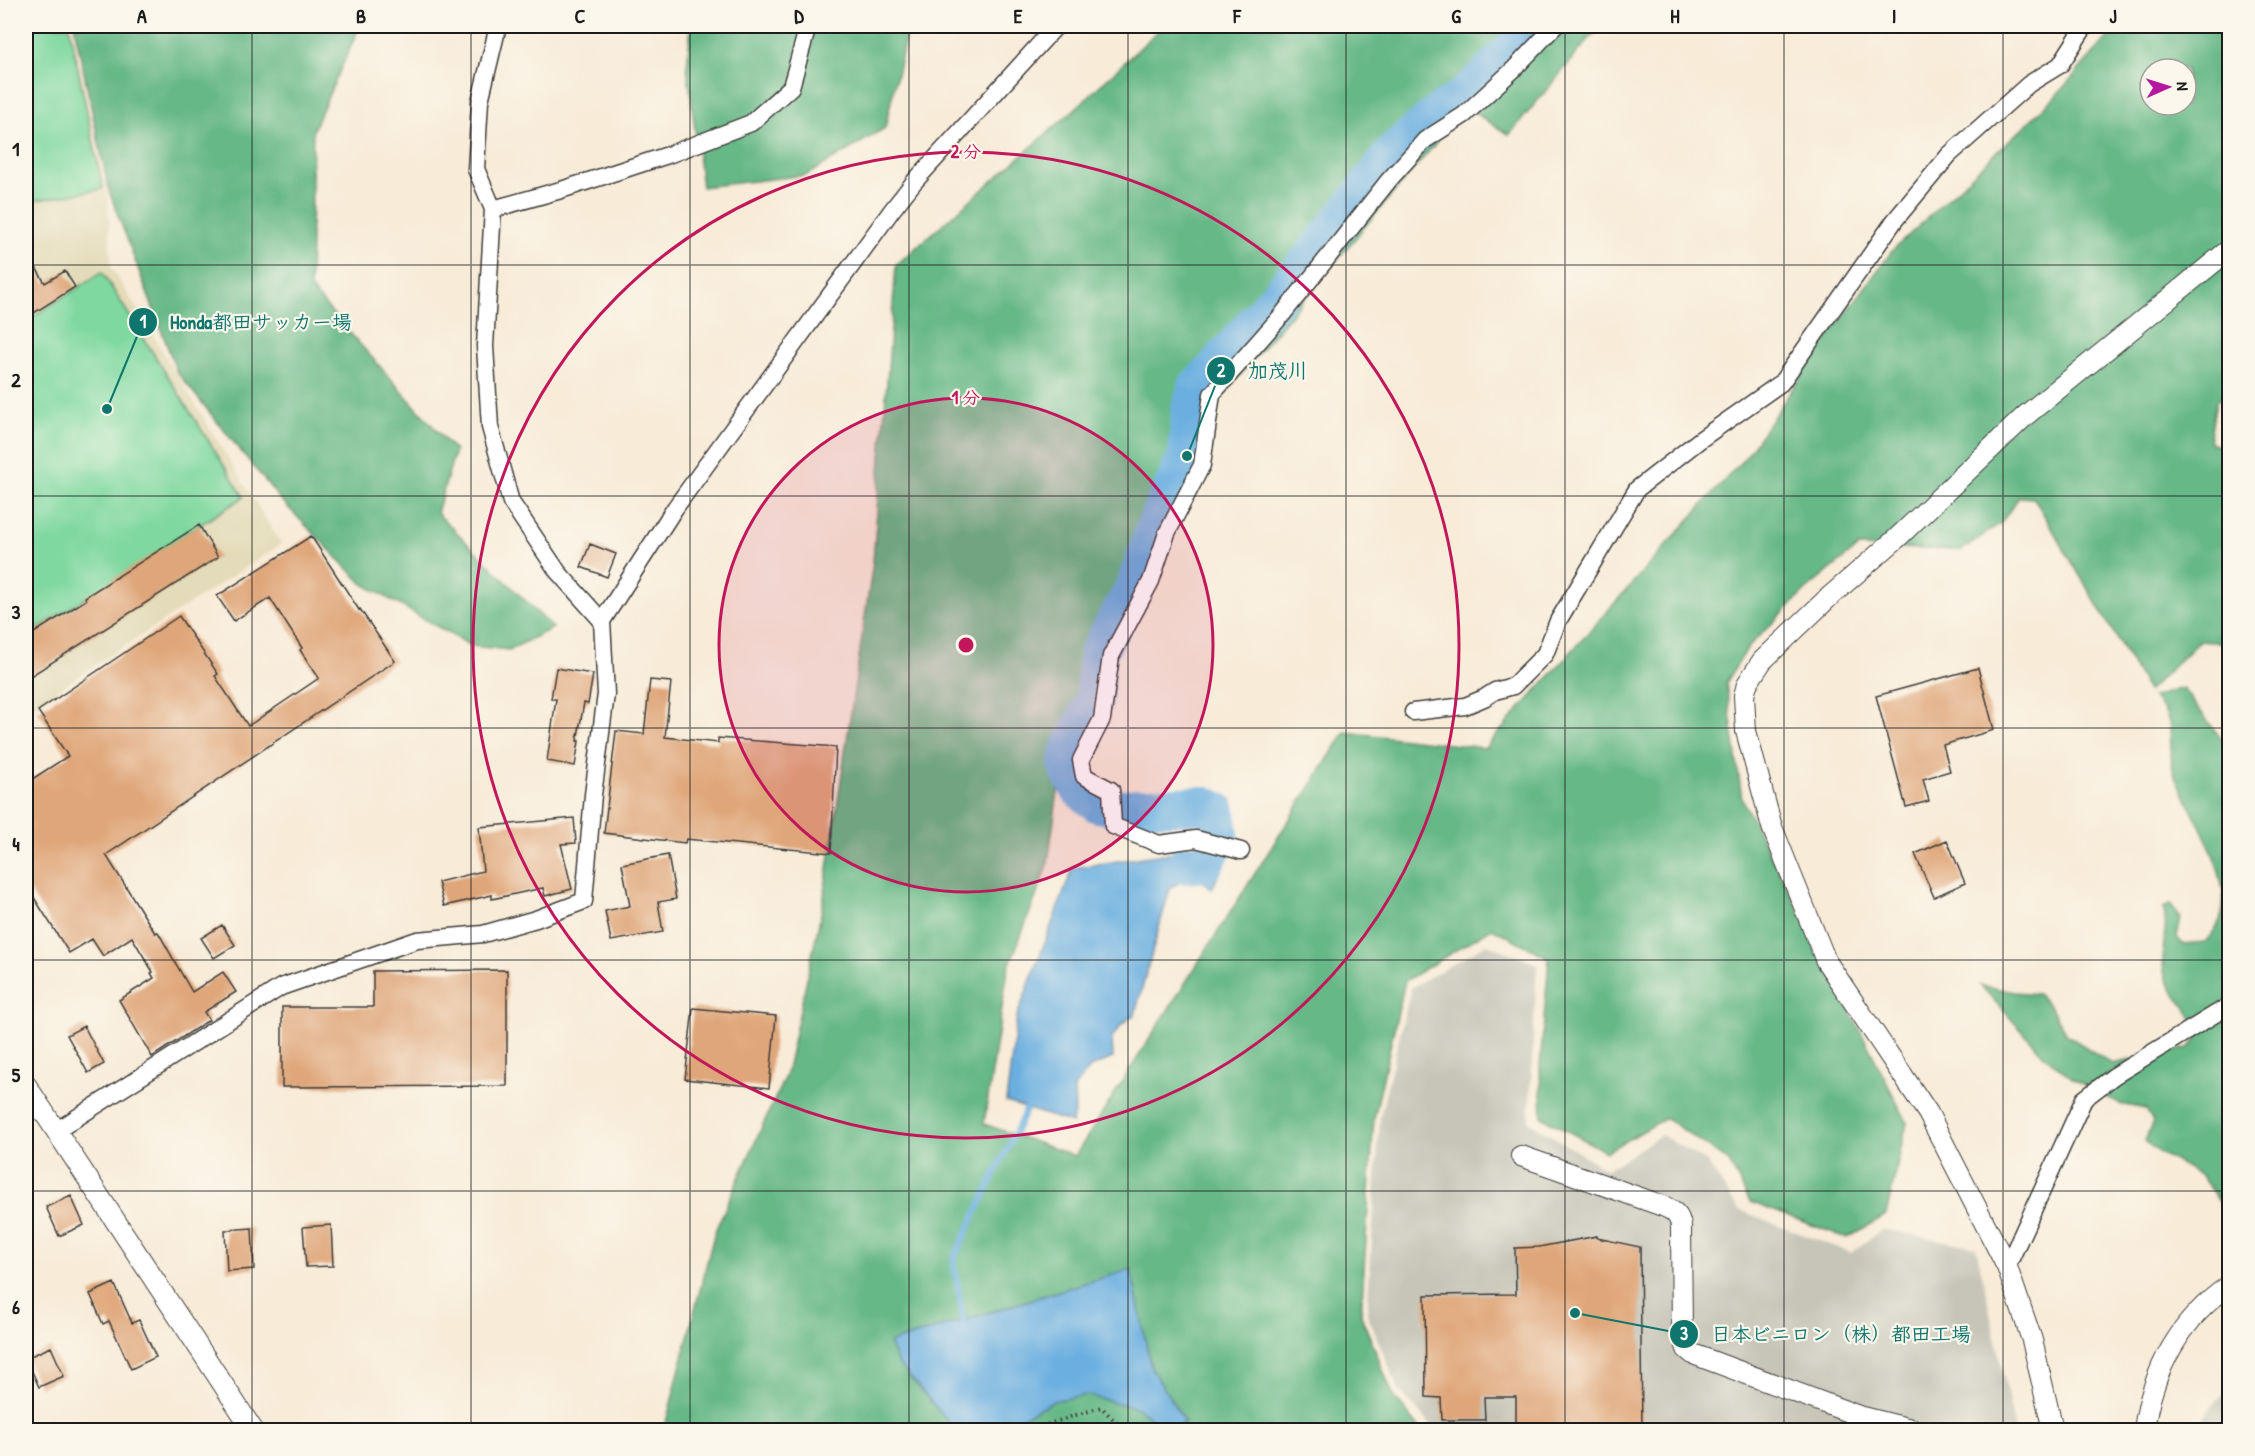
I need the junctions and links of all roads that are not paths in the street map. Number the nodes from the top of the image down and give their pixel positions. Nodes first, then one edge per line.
1 (498, 26) edge
2 (808, 26) edge
3 (1056, 26) edge
4 (1555, 26) edge
5 (2085, 26) edge
6 (493, 209) junction
7 (2229, 249) edge
8 (602, 621) junction
9 (1413, 712) dead end
10 (1241, 850) dead end
11 (2229, 1005) edge
12 (26, 1085) edge
13 (56, 1131) junction
14 (1521, 1156) dead end
15 (2007, 1267) junction
16 (2229, 1285) edge
17 (1859, 1423) edge
18 (253, 1431) edge
19 (1915, 1431) edge
20 (2053, 1431) edge
21 (2144, 1431) edge

1 - 6 street
2 - 6 street
3 - 8 street
4 - 10 street
5 - 9 street
6 - 8 street
7 - 15 street
8 - 13 street
11 - 15 street
12 - 13 street
13 - 18 street
14 - 17 street
15 - 20 street
16 - 21 street
17 - 19 street

